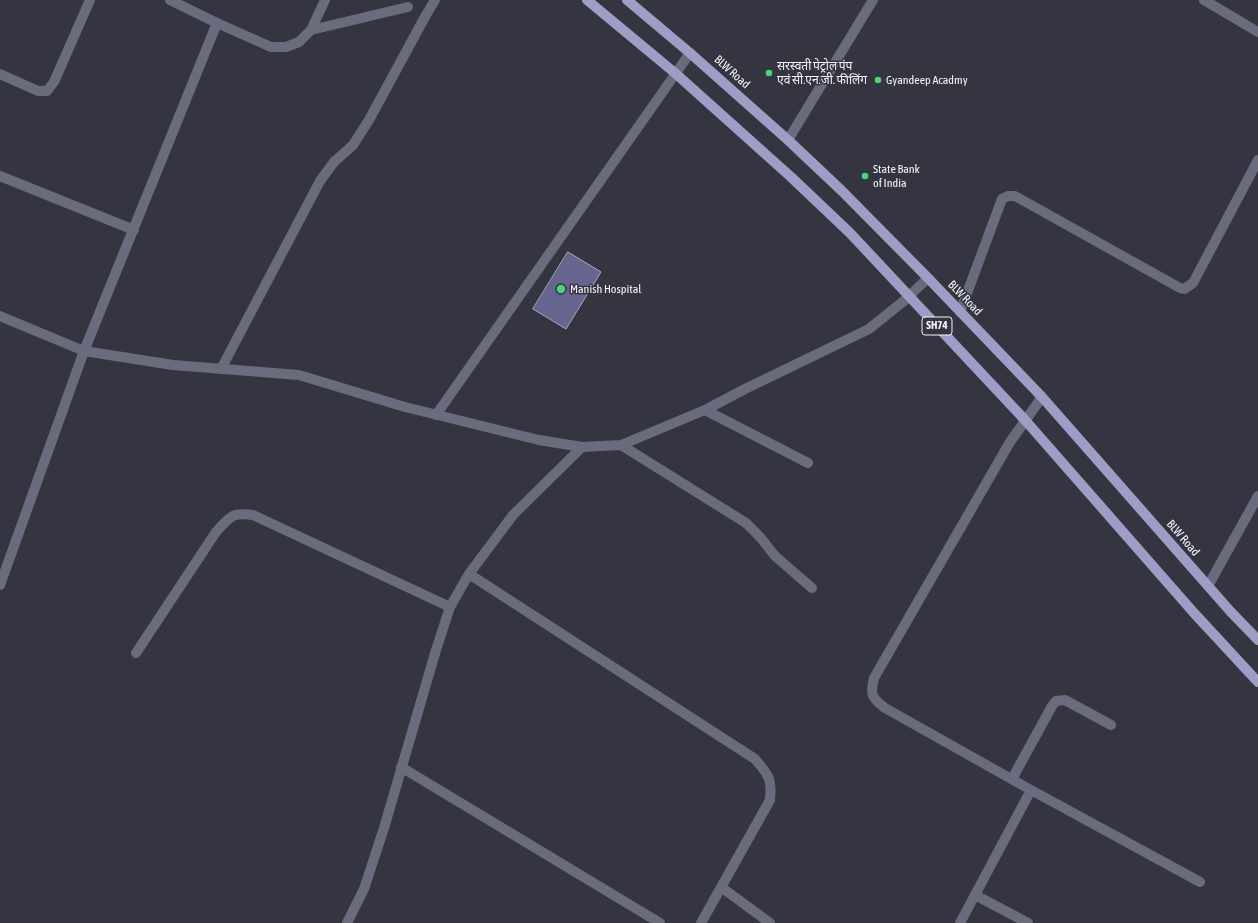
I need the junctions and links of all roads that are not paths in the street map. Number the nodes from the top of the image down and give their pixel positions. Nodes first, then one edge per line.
1 (90, 0) edge
2 (170, 0) edge
3 (325, 0) edge
4 (436, 0) edge
5 (586, 0) edge
6 (627, 0) edge
7 (873, 0) edge
8 (1204, 0) edge
9 (408, 7) dead end
10 (217, 24) junction
11 (311, 30) junction
12 (1258, 32) edge
13 (690, 52) junction
14 (675, 73) junction
15 (0, 74) edge
16 (788, 140) junction
17 (1258, 160) edge
18 (0, 176) edge
19 (134, 230) junction
20 (928, 278) junction
21 (909, 296) junction
22 (960, 312) junction
23 (0, 316) edge
24 (84, 351) junction
25 (221, 369) junction
26 (1042, 397) junction
27 (705, 410) junction
28 (436, 415) junction
29 (1025, 420) junction
30 (621, 445) junction
31 (582, 447) junction
32 (808, 463) dead end
33 (1258, 496) edge
34 (469, 574) junction
35 (0, 585) edge
36 (1208, 586) junction
37 (812, 588) dead end
38 (450, 607) junction
39 (1258, 640) edge
40 (136, 653) dead end
41 (1258, 682) edge
42 (1111, 725) dead end
43 (401, 767) junction
44 (1012, 779) junction
45 (1031, 790) junction
46 (1200, 882) dead end
47 (721, 887) junction
48 (975, 895) junction
49 (347, 923) edge
50 (660, 923) edge
51 (701, 923) edge
52 (770, 923) edge
53 (960, 923) edge
54 (1028, 923) edge

1 - 15 street
2 - 10 street
3 - 11 street
4 - 25 street
5 - 14 main road, SH74
6 - 13 main road, BLW Road / SH74
7 - 16 street
8 - 12 street
9 - 11 street
10 - 11 street
10 - 19 street
13 - 14 street
13 - 16 main road, BLW Road / SH74
14 - 21 main road, SH74
14 - 28 street
16 - 20 main road, BLW Road / SH74
17 - 22 street
18 - 19 street
19 - 24 street
20 - 21 street
20 - 22 main road, BLW Road / SH74
21 - 27 street
21 - 29 main road, SH74
22 - 26 main road, BLW Road / SH74
23 - 24 street
24 - 25 street
24 - 35 street
25 - 28 street
26 - 29 street
26 - 36 main road, BLW Road / SH74
27 - 30 street
27 - 32 street
28 - 31 street
29 - 41 main road, SH74
29 - 44 street
30 - 31 street
30 - 37 street
31 - 34 street
33 - 36 street
34 - 38 street
34 - 47 street
36 - 39 main road, BLW Road / SH74
38 - 40 street
38 - 43 street
42 - 44 street
43 - 49 street
43 - 50 street
44 - 45 street
45 - 46 street
45 - 48 street
47 - 51 street
47 - 52 street
48 - 53 street
48 - 54 street

